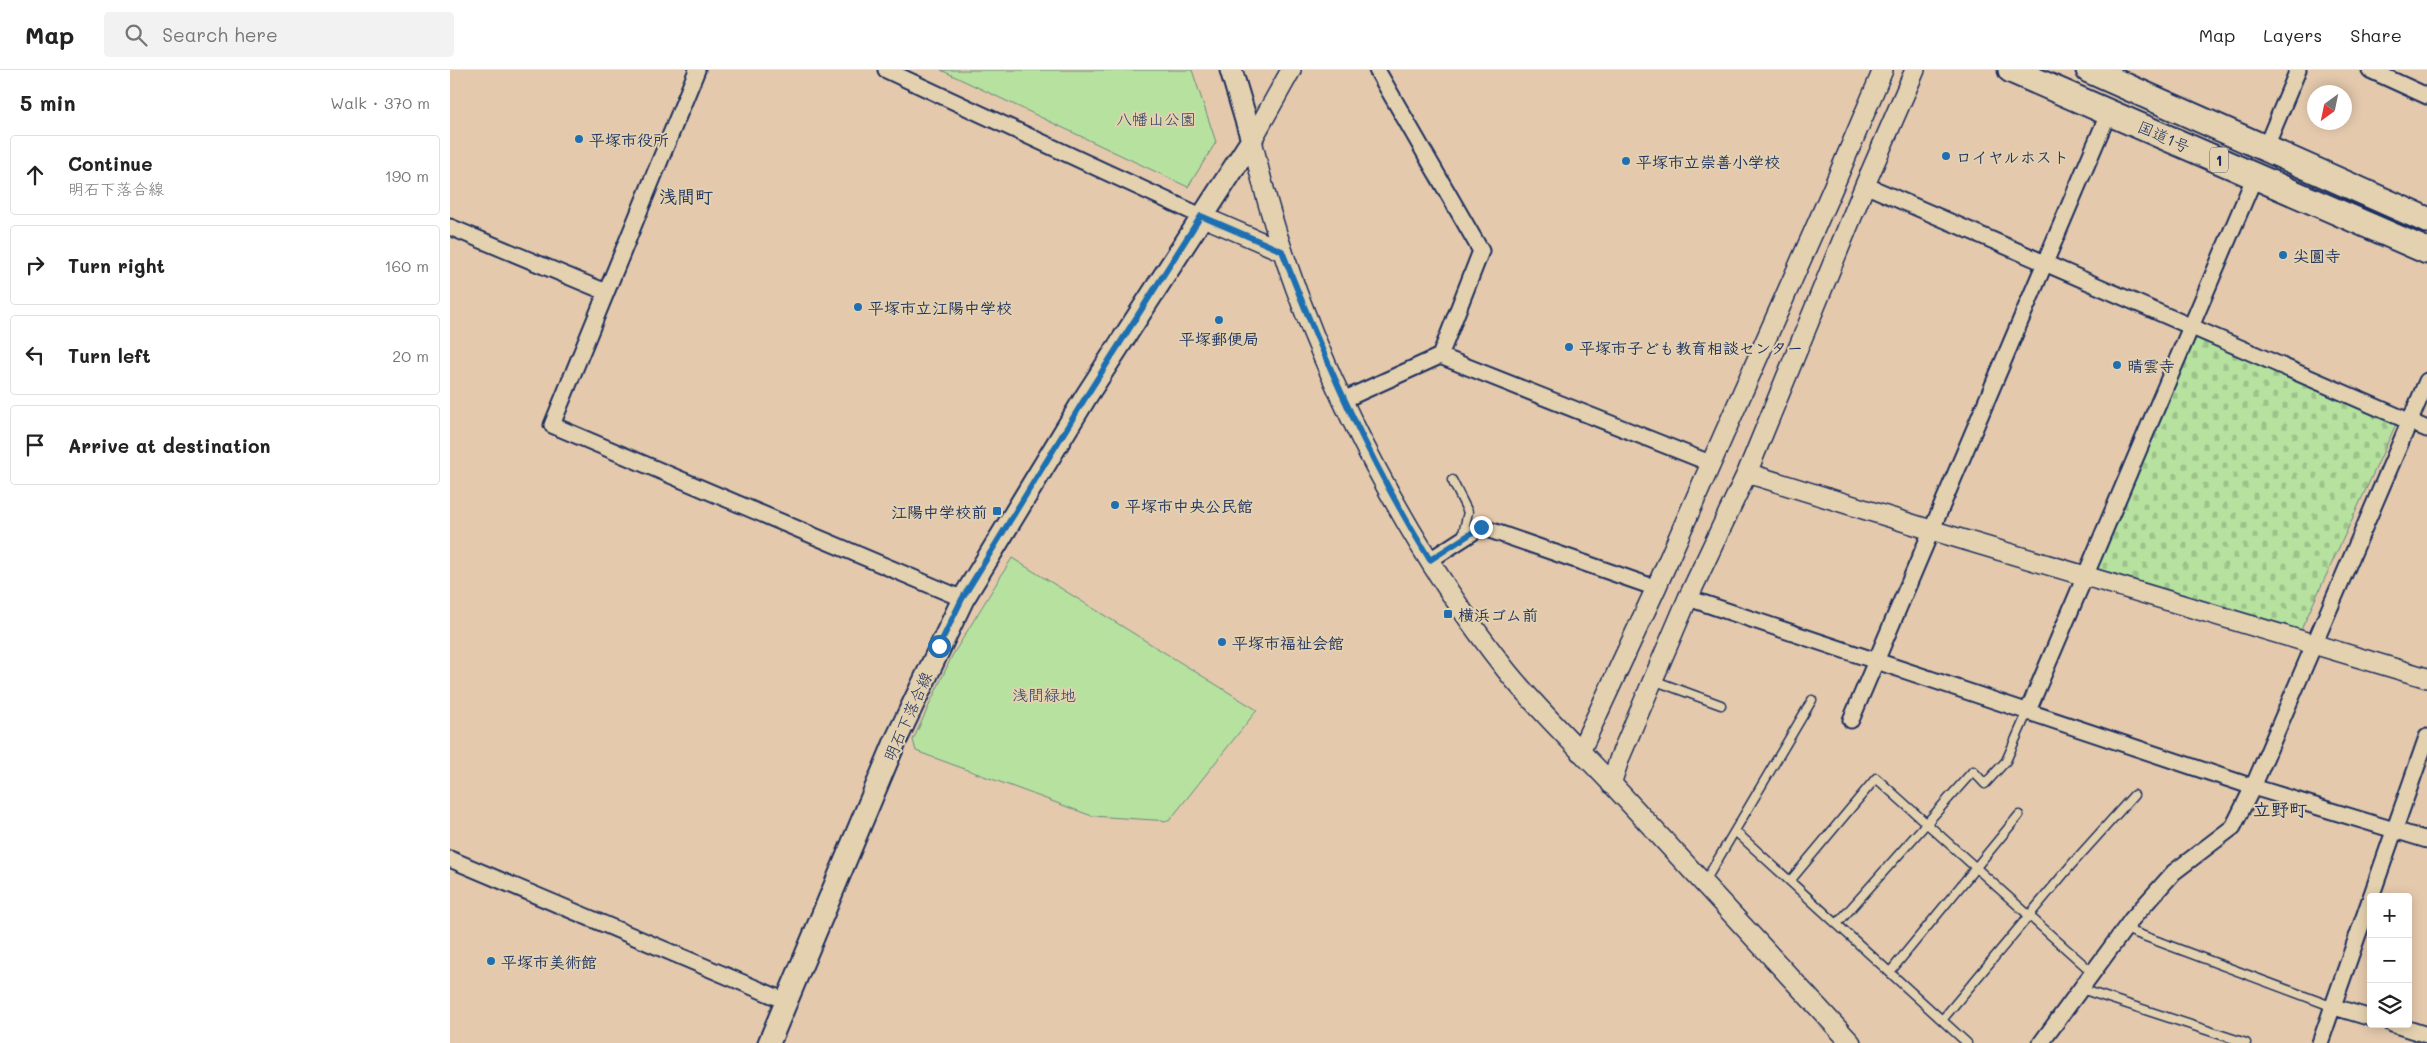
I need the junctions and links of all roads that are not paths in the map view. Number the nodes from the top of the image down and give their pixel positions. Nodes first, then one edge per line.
1 (697, 70) edge
2 (886, 70) edge
3 (1231, 70) edge
4 (1291, 70) edge
5 (1377, 70) edge
6 (1883, 70) edge
7 (1915, 70) edge
8 (2011, 70) edge
9 (2089, 70) edge
10 (2298, 70) edge
11 (2370, 70) edge
12 (2123, 77) edge
13 (2427, 96) edge
14 (2108, 112) junction
15 (1252, 140) junction
16 (2265, 149) junction
17 (2254, 176) junction
18 (1865, 185) junction
19 (1201, 216) junction
20 (2427, 220) edge
21 (450, 227) edge
22 (1282, 251) junction
23 (2427, 251) edge
24 (2045, 263) junction
25 (606, 292) junction
26 (2191, 326) junction
27 (1440, 356) junction
28 (2427, 381) edge
29 (1343, 400) junction
30 (2410, 421) junction
31 (2427, 429) edge
32 (1710, 463) junction
33 (1747, 473) junction
34 (1452, 480) dead end
35 (1931, 530) junction
36 (1462, 538) junction
37 (1430, 560) junction
38 (2085, 575) junction
39 (1656, 588) junction
40 (1688, 598) junction
41 (962, 599) junction
42 (2313, 644) junction
43 (1876, 661) junction
44 (2427, 678) edge
45 (1653, 680) junction
46 (1812, 700) dead end
47 (1721, 705) dead end
48 (2027, 713) junction
49 (1851, 720) dead end
50 (2427, 737) edge
51 (1580, 752) junction
52 (1611, 784) junction
53 (2253, 787) junction
54 (2134, 795) dead end
55 (2019, 815) dead end
56 (1927, 822) junction
57 (2395, 830) junction
58 (1735, 831) junction
59 (2427, 840) edge
60 (450, 859) edge
61 (1976, 868) junction
62 (1790, 881) junction
63 (1704, 884) junction
64 (2372, 893) edge
65 (2367, 908) edge
66 (2028, 916) junction
67 (1837, 924) junction
68 (2125, 929) junction
69 (1890, 972) junction
70 (2093, 973) junction
71 (2081, 989) junction
72 (786, 1001) junction
73 (2331, 1006) junction
74 (2367, 1017) edge
75 (1942, 1020) junction
76 (2405, 1028) edge
77 (2427, 1035) edge
78 (769, 1043) edge
79 (1852, 1043) edge
80 (1967, 1043) edge
81 (2041, 1043) edge
82 (2246, 1043) edge
83 (2320, 1043) edge

1 - 25 street
2 - 19 street
3 - 15 main road
4 - 15 street
5 - 27 street
6 - 32 street
7 - 18 street
8 - 14 highway, 国道1号 / 1
9 - 12 highway, 国道1号 / 1
10 - 16 street
11 - 13 street
12 - 16 highway, 国道1号 / 1
14 - 17 highway, 国道1号 / 1
14 - 24 street
15 - 19 main road, 明石下落合線
15 - 22 street
16 - 20 highway, 国道1号 / 1
17 - 23 highway, 国道1号 / 1
17 - 26 street
18 - 24 street
18 - 33 street
19 - 22 street
19 - 41 main road, 明石下落合線
21 - 25 street
22 - 29 street
24 - 26 street
24 - 35 street
25 - 41 street
26 - 30 street
26 - 38 street
27 - 29 street
27 - 32 street
28 - 30 street
29 - 37 street
30 - 31 street
30 - 42 street
32 - 39 street
33 - 35 street
33 - 40 street
34 - 36 lane
35 - 38 street
35 - 43 street
36 - 37 street
36 - 39 street
37 - 51 street
38 - 42 street
38 - 48 street
39 - 51 street
40 - 43 street
40 - 45 street
41 - 72 main road, 明石下落合線
42 - 44 street
42 - 53 street
43 - 48 street
43 - 49 street
45 - 47 lane
45 - 52 street
46 - 58 lane
48 - 53 street
48 - 56 lane
50 - 57 street
51 - 52 street
52 - 63 street
53 - 57 street
53 - 68 street
54 - 66 lane
55 - 61 lane
56 - 61 lane
56 - 62 lane
56 - 67 lane
57 - 59 street
57 - 64 street
58 - 62 lane
58 - 63 lane
60 - 72 street
61 - 66 lane
61 - 69 lane
62 - 67 lane
63 - 79 street
65 - 73 street
66 - 70 lane
66 - 75 lane
67 - 69 lane
68 - 70 street
68 - 73 lane
69 - 75 lane
70 - 71 street
71 - 81 street
71 - 82 lane
72 - 78 main road, 明石下落合線
73 - 74 street
73 - 83 street
75 - 80 lane
76 - 77 street

